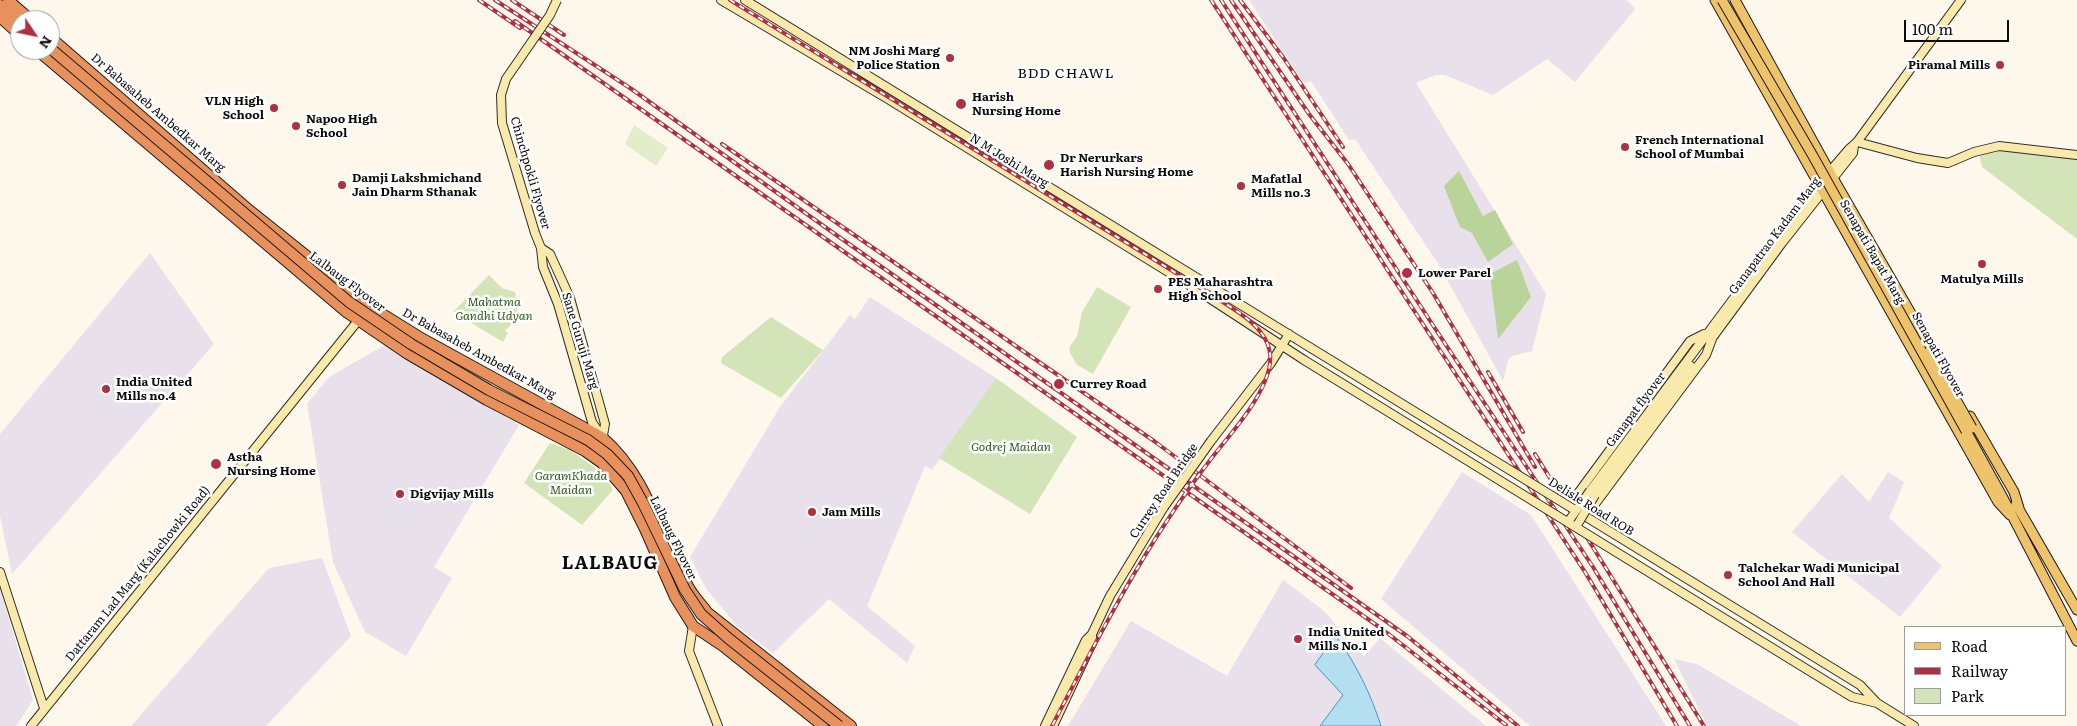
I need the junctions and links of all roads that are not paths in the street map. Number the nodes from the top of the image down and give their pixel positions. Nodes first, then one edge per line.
1 (8, 0) edge
2 (557, 0) edge
3 (720, 0) edge
4 (745, 0) edge
5 (1715, 0) edge
6 (1722, 0) edge
7 (1728, 0) edge
8 (1735, 0) edge
9 (1961, 0) edge
10 (0, 5) edge
11 (0, 10) edge
12 (20, 10) edge
13 (10, 14) edge
14 (0, 18) edge
15 (10, 18) edge
16 (10, 26) edge
17 (60, 45) edge
18 (60, 56) edge
19 (49, 60) edge
20 (58, 60) edge
21 (1856, 144) junction
22 (2077, 155) edge
23 (1832, 175) junction
24 (1821, 188) junction
25 (541, 248) junction
26 (368, 305) junction
27 (358, 320) junction
28 (1712, 333) junction
29 (1289, 334) junction
30 (1280, 348) junction
31 (1311, 348) joint
32 (1304, 360) joint
33 (1969, 430) junction
34 (603, 438) junction
35 (596, 459) junction
36 (1592, 493) junction
37 (2019, 508) junction
38 (1575, 510) junction
39 (1583, 515) junction
40 (2010, 515) junction
41 (1568, 522) junction
42 (1576, 527) junction
43 (0, 572) edge
44 (2076, 610) edge
45 (693, 626) junction
46 (2073, 630) edge
47 (2077, 641) edge
48 (1084, 651) junction
49 (1860, 685) junction
50 (1852, 697) junction
51 (1877, 704) junction
52 (44, 708) junction
53 (31, 726) edge
54 (718, 726) edge
55 (823, 726) edge
56 (832, 726) edge
57 (838, 726) edge
58 (851, 726) edge
59 (1046, 726) edge
60 (1053, 726) edge
61 (1914, 726) edge

1 - 12 highway
2 - 25 main road, Chinchpokli Flyover, bridge
3 - 30 main road, N M Joshi Marg
4 - 29 main road, N M Joshi Marg
5 - 24 main road, Senapati Bapat Marg
6 - 33 main road, Senapati Flyover, bridge
7 - 33 main road, Senapati Flyover, bridge
8 - 23 main road, Senapati Bapat Marg
9 - 21 main road, Ganapatrao Kadam Marg
10 - 13 highway
11 - 15 highway
14 - 16 highway
17 - 26 highway, Dr Babasaheb Ambedkar Marg
18 - 57 highway, Lalbaug Flyover, bridge
19 - 27 highway
20 - 56 highway, Lalbaug Flyover, bridge
21 - 22 main road
21 - 23 main road, Ganapatrao Kadam Marg
23 - 24 main road, Ganapatrao Kadam Marg
23 - 37 main road, Senapati Bapat Marg
24 - 28 main road, Ganapatrao Kadam Marg
24 - 40 main road, Senapati Bapat Marg
25 - 34 main road, Sane Guruji Marg
25 - 34 main road
26 - 27 main road, Dattaram Lad Marg (Kalachowki Road)
26 - 34 highway, Dr Babasaheb Ambedkar Marg
27 - 35 highway
27 - 52 main road, Dattaram Lad Marg (Kalachowki Road)
28 - 28 main road
28 - 36 main road, Ganapat flyover
29 - 30 main road, Currey Road Bridge
29 - 31 main road, N M Joshi Marg
30 - 32 main road, N M Joshi Marg
30 - 48 main road, Currey Road Bridge, bridge
31 - 38 main road, Delisle Road ROB, bridge
32 - 41 main road, Delisle Road ROB, bridge
33 - 37 main road, Senapati Flyover
33 - 40 main road, Senapati Flyover
34 - 35 main road
34 - 58 highway, Dr Babasaheb Ambedkar Marg
35 - 45 highway
36 - 38 main road, bridge
36 - 39 main road, bridge
37 - 44 main road
38 - 39 main road, Delisle Road ROB, bridge
38 - 41 main road, bridge
39 - 42 main road, bridge
39 - 49 main road, Delisle Road ROB
40 - 46 main road
41 - 42 main road, Delisle Road ROB, bridge
42 - 50 main road, Delisle Road ROB, bridge
43 - 52 main road
45 - 54 main road
45 - 55 highway
46 - 47 main road
48 - 59 main road
48 - 60 main road
49 - 50 main road
49 - 51 main road, Delisle Road ROB
50 - 51 main road, Delisle Road ROB
51 - 61 main road
52 - 53 main road, Dattaram Lad Marg (Kalachowki Road)

